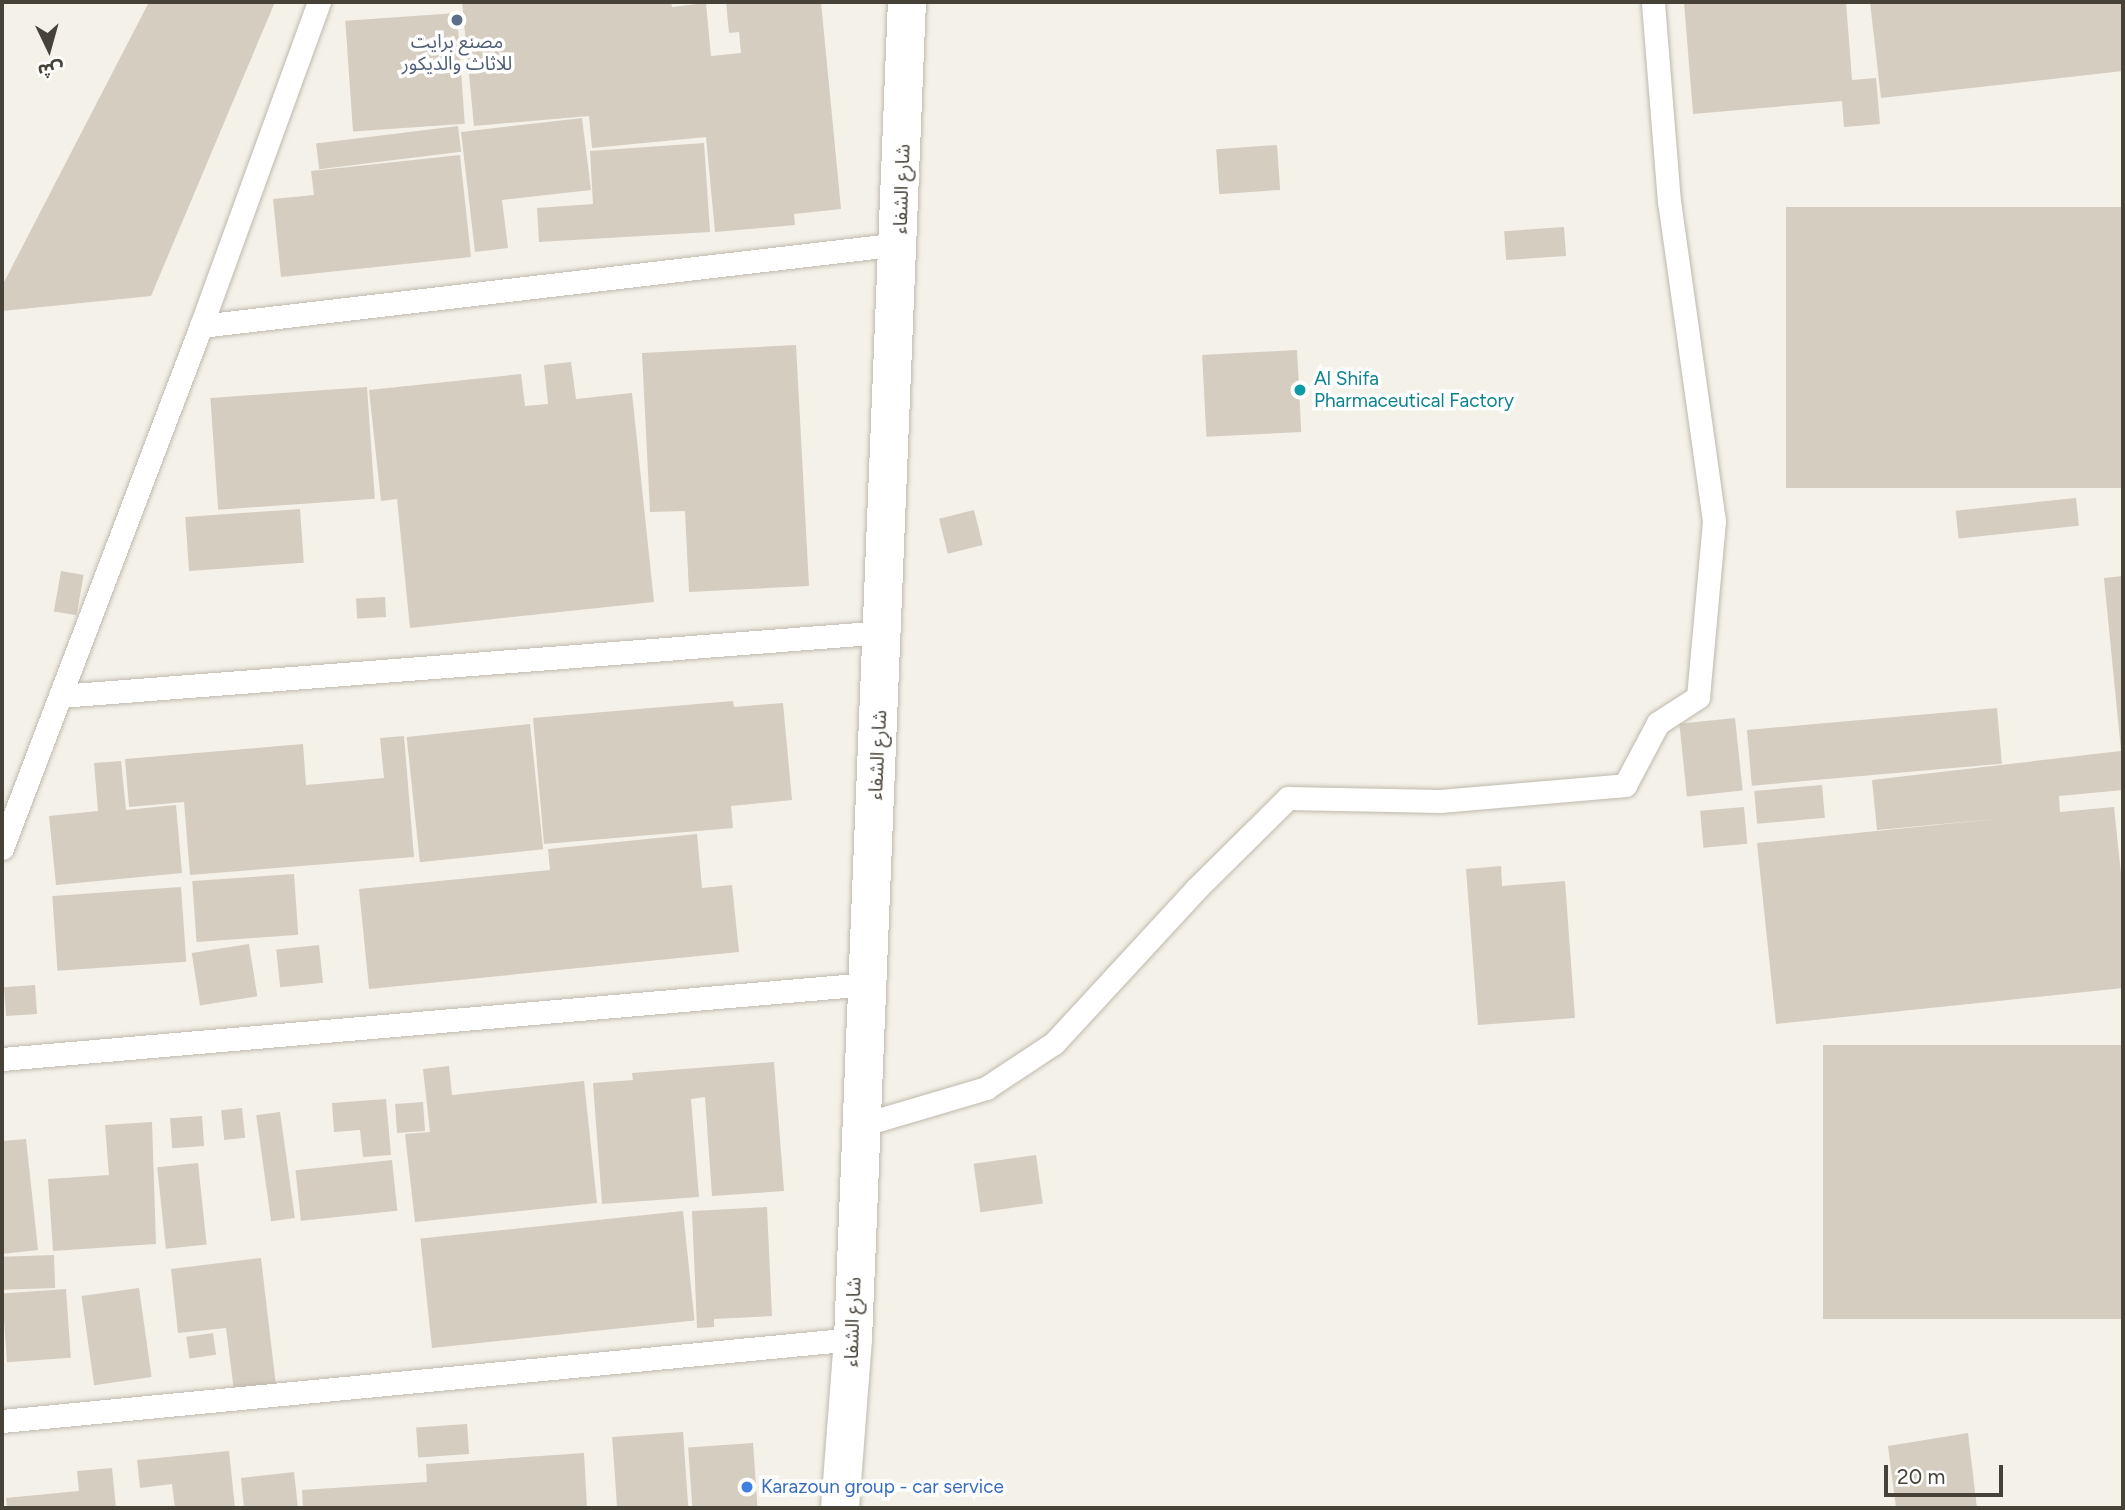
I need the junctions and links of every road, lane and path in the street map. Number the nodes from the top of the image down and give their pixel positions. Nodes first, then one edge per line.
1 (319, 2) edge
2 (907, 2) edge
3 (1653, 2) edge
4 (900, 244) junction
5 (201, 326) junction
6 (884, 632) junction
7 (60, 696) junction
8 (2, 848) edge
9 (868, 984) junction
10 (2, 1059) edge
11 (858, 1126) junction
12 (853, 1339) junction
13 (2, 1421) edge
14 (840, 1508) edge

1 - 5 lane
2 - 4 street, شارع الشفاء
3 - 11 lane
4 - 5 lane
4 - 6 street, شارع الشفاء
5 - 7 lane
6 - 7 lane
6 - 9 street, شارع الشفاء
7 - 8 lane
9 - 10 lane
9 - 11 street, شارع الشفاء
11 - 12 street, شارع الشفاء
12 - 13 lane
12 - 14 street, شارع الشفاء

